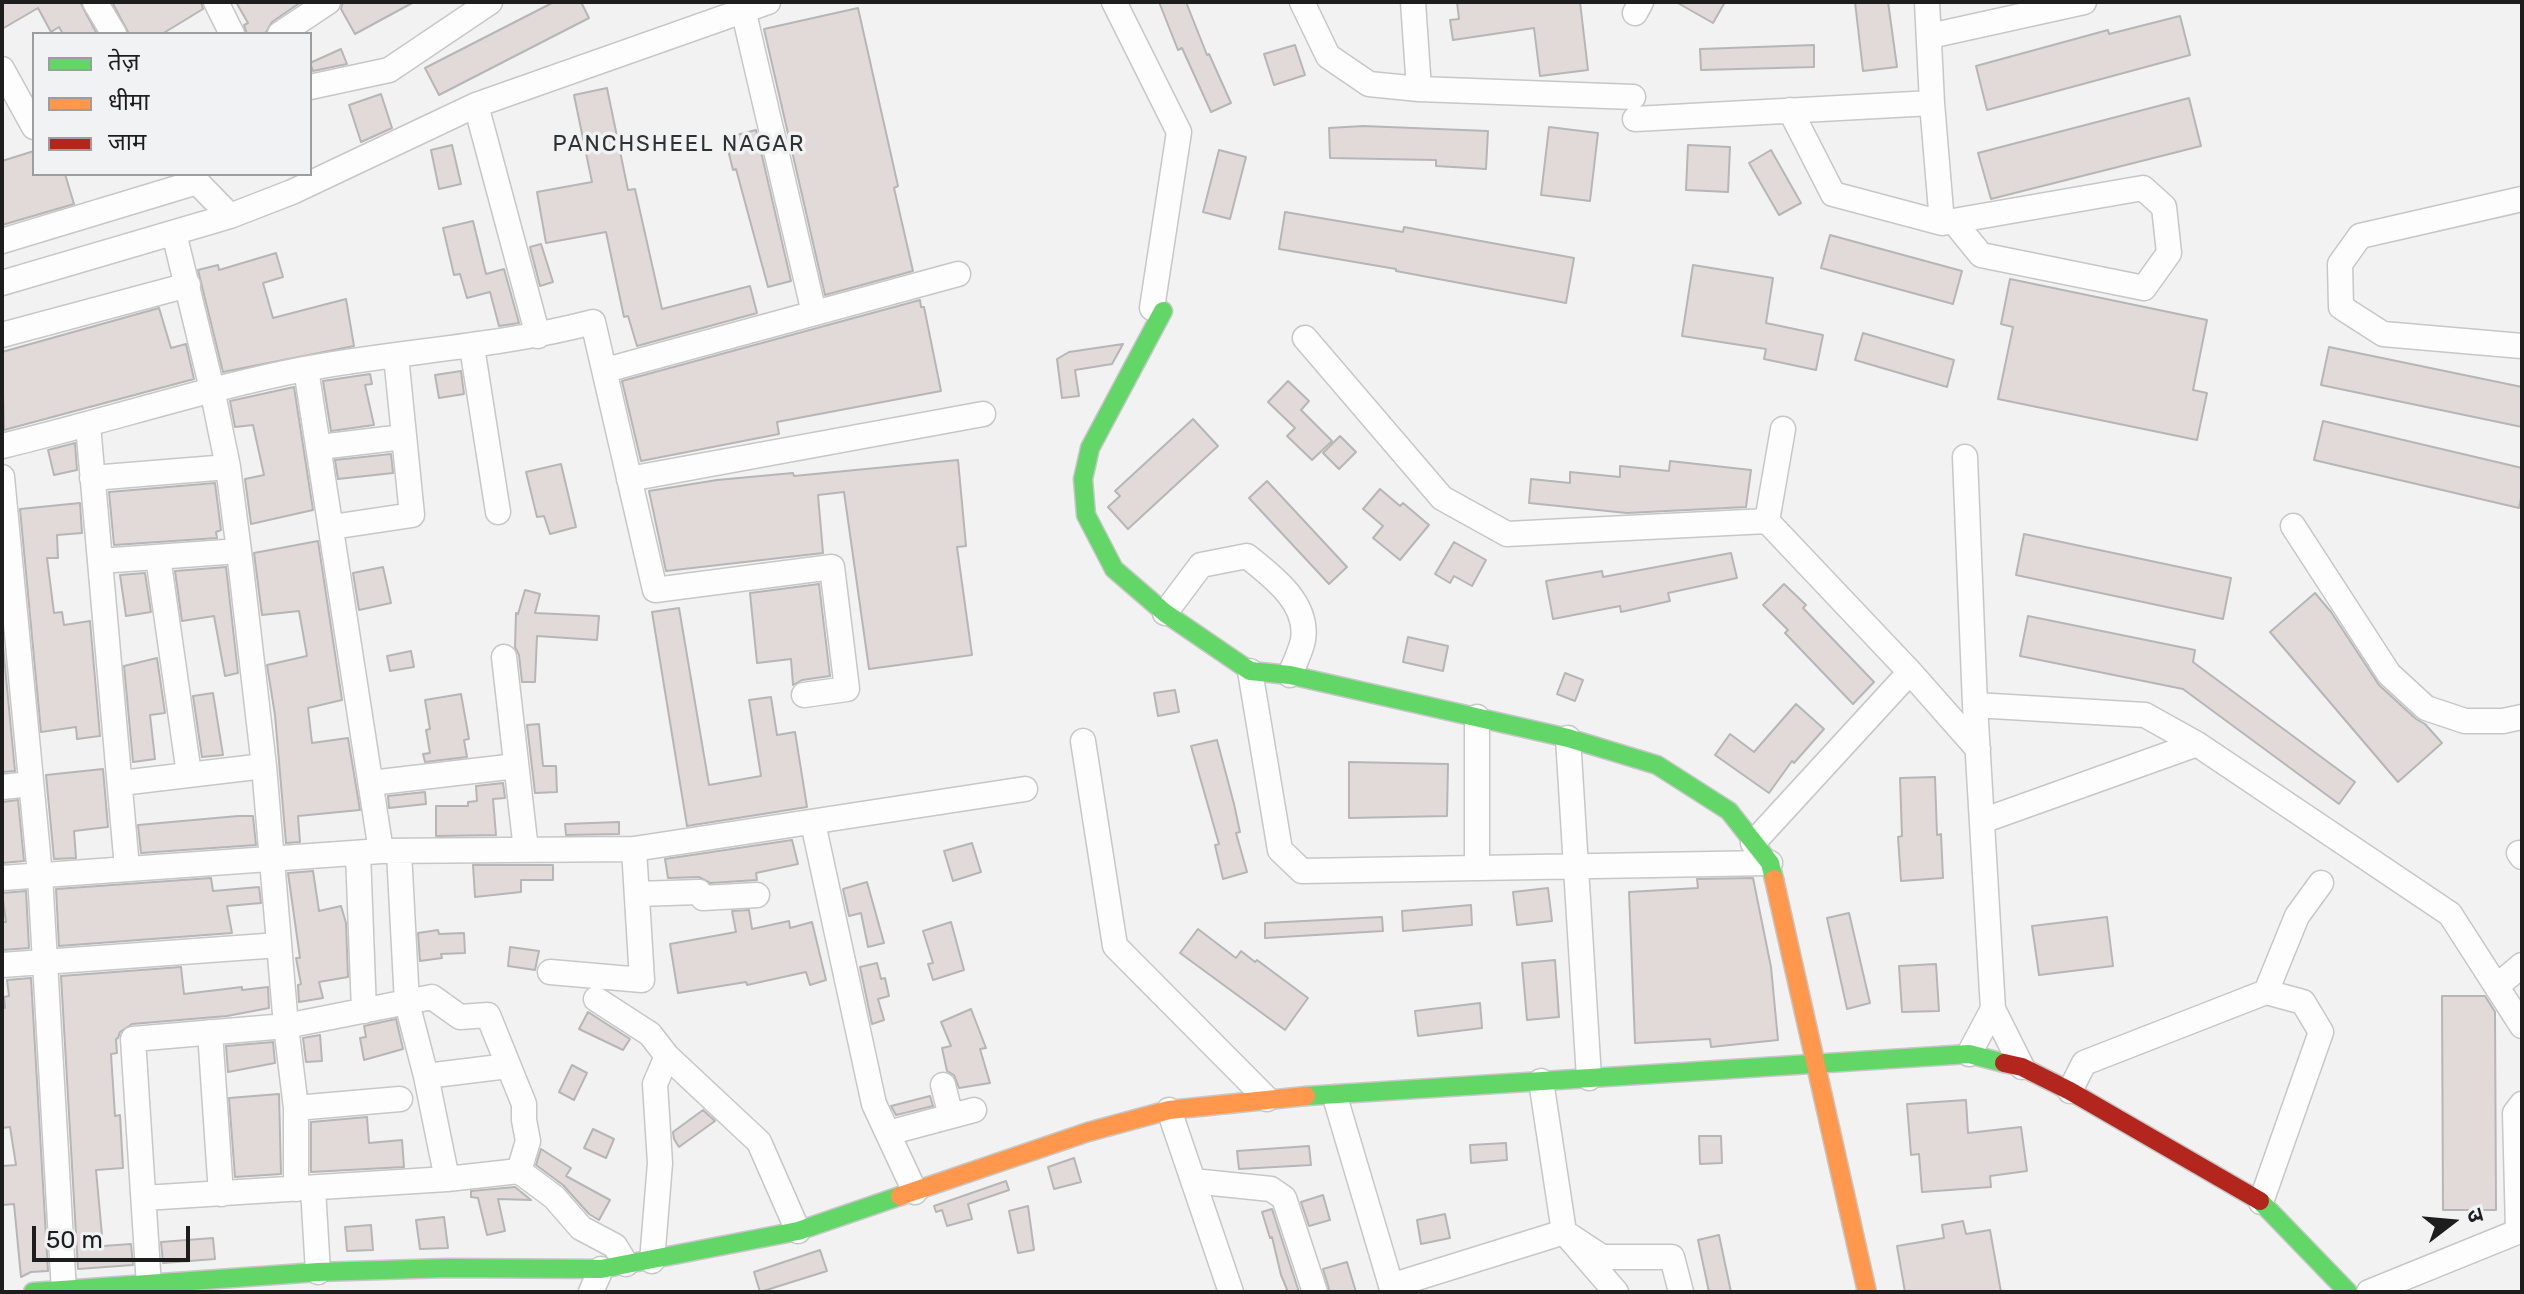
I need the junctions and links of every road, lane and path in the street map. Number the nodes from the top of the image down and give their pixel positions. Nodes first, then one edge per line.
1 (95, 2) edge
2 (216, 2) edge
3 (328, 2) edge
4 (490, 2) edge
5 (768, 2) edge
6 (1116, 2) edge
7 (1302, 2) edge
8 (1413, 2) edge
9 (1927, 2) edge
10 (2084, 2) edge
11 (743, 9) junction
12 (113, 32) edge
13 (231, 32) edge
14 (283, 32) edge
15 (1930, 36) junction
16 (2, 69) edge
17 (312, 87) edge
18 (1419, 89) junction
19 (1932, 103) junction
20 (476, 105) junction
21 (1790, 110) junction
22 (32, 123) edge
23 (312, 173) edge
24 (289, 183) edge
25 (2522, 199) edge
26 (230, 216) junction
27 (1948, 222) junction
28 (174, 233) junction
29 (2, 241) edge
30 (958, 274) dead end
31 (2, 283) edge
32 (188, 285) junction
33 (1158, 309) joint
34 (814, 313) junction
35 (2, 335) edge
36 (538, 336) junction
37 (1305, 338) dead end
38 (2522, 346) edge
39 (472, 347) junction
40 (396, 356) junction
41 (306, 369) junction
42 (606, 370) junction
43 (212, 389) junction
44 (983, 414) dead end
45 (88, 425) junction
46 (1783, 429) dead end
47 (403, 437) junction
48 (2, 446) edge
49 (320, 447) junction
50 (1965, 457) dead end
51 (228, 467) junction
52 (92, 478) junction
53 (629, 479) junction
54 (3, 486) edge
55 (498, 512) dead end
56 (1767, 521) junction
57 (2293, 526) dead end
58 (332, 527) junction
59 (239, 551) junction
60 (158, 557) junction
61 (100, 561) junction
62 (1165, 613) junction
63 (504, 657) dead end
64 (1250, 671) junction
65 (1910, 672) junction
66 (1290, 675) junction
67 (804, 695) dead end
68 (1975, 705) junction
69 (1477, 717) junction
70 (2522, 717) edge
71 (1568, 738) junction
72 (1083, 741) dead end
73 (2197, 744) junction
74 (1978, 749) junction
75 (264, 766) junction
76 (516, 766) junction
77 (189, 774) junction
78 (121, 783) junction
79 (371, 783) junction
80 (31, 784) junction
81 (2, 787) edge
82 (1025, 789) dead end
83 (1982, 821) junction
84 (813, 823) junction
85 (1753, 843) junction
86 (634, 849) junction
87 (526, 850) junction
88 (379, 852) junction
89 (272, 858) junction
90 (1770, 863) junction
91 (1577, 865) junction
92 (127, 868) junction
93 (1477, 868) junction
94 (40, 875) junction
95 (2, 878) edge
96 (2321, 883) dead end
97 (637, 894) junction
98 (757, 895) dead end
99 (279, 945) junction
100 (45, 961) junction
101 (2, 965) edge
102 (2522, 965) edge
103 (550, 972) dead end
104 (2497, 986) junction
105 (2266, 992) junction
106 (596, 999) dead end
107 (407, 1003) junction
108 (1993, 1009) junction
109 (364, 1011) junction
110 (286, 1026) junction
111 (2522, 1026) edge
112 (210, 1032) junction
113 (1969, 1054) junction
114 (667, 1056) junction
115 (1816, 1065) junction
116 (508, 1066) junction
117 (2022, 1067) junction
118 (426, 1076) junction
119 (1589, 1078) junction
120 (1541, 1081) junction
121 (943, 1085) dead end
122 (2070, 1091) junction
123 (1335, 1097) junction
124 (400, 1099) dead end
125 (1267, 1099) junction
126 (2522, 1104) edge
127 (296, 1108) junction
128 (1169, 1110) junction
129 (888, 1133) junction
130 (519, 1171) junction
131 (447, 1179) junction
132 (1193, 1181) junction
133 (304, 1189) junction
134 (915, 1192) junction
135 (221, 1194) junction
136 (144, 1198) junction
137 (2261, 1202) junction
138 (798, 1231) junction
139 (2520, 1231) edge
140 (1564, 1232) junction
141 (652, 1261) junction
142 (626, 1264) junction
143 (318, 1272) junction
144 (448, 1280) edge
145 (596, 1281) edge
146 (354, 1282) edge
147 (149, 1286) junction
148 (1392, 1289) edge
149 (64, 1291) edge
150 (2343, 1291) edge
151 (33, 1292) edge
152 (1231, 1292) edge
153 (1315, 1292) edge
154 (1616, 1292) edge
155 (1681, 1292) edge
156 (1867, 1292) edge
157 (2369, 1292) edge

1 - 12 street
2 - 13 street
3 - 14 street
4 - 17 street
5 - 11 street
6 - 33 street
7 - 18 street
8 - 18 street
9 - 15 street
10 - 15 street
11 - 20 street
11 - 34 street
15 - 19 street
16 - 22 street
18 - 21 street
19 - 21 street
19 - 27 street
20 - 23 street
20 - 36 street
21 - 27 street
24 - 26 street
25 - 38 street
26 - 28 street
26 - 29 street
27 - 27 street
28 - 31 street
28 - 32 street
30 - 34 street
32 - 35 street
32 - 43 street
33 - 62 street
34 - 42 street
36 - 39 street
36 - 42 street
37 - 56 street
39 - 40 street
39 - 55 street
40 - 41 street
40 - 47 street
41 - 43 street
41 - 49 street
42 - 53 street
43 - 45 street
43 - 51 street
44 - 53 street
45 - 48 street
45 - 52 street
46 - 56 street
47 - 49 street
47 - 58 street
49 - 58 street
50 - 68 street
51 - 52 street
51 - 59 street
52 - 61 street
53 - 67 street
54 - 80 street
56 - 65 street
57 - 70 street
58 - 79 street
59 - 60 street
59 - 75 street
60 - 61 street
60 - 77 street
61 - 78 street
62 - 64 street
62 - 66 street
63 - 76 street
64 - 66 street
64 - 93 street
65 - 74 street
65 - 85 street
66 - 69 street
68 - 73 street
68 - 74 street
69 - 71 street
69 - 93 street
71 - 85 street
71 - 91 street
72 - 125 street
73 - 83 street
73 - 104 street
74 - 83 street
75 - 77 street
75 - 89 street
76 - 79 street
76 - 87 street
77 - 78 street
78 - 92 street
79 - 88 street
80 - 81 street
80 - 94 street
82 - 84 street
83 - 108 street
84 - 86 street
84 - 129 street
85 - 90 street
86 - 87 street
86 - 97 street
87 - 88 street
88 - 89 street
88 - 107 street
88 - 109 street
89 - 92 street
89 - 99 street
90 - 91 street
90 - 115 street
91 - 93 street
91 - 119 street
92 - 94 street
94 - 95 street
94 - 100 street
96 - 105 street
97 - 98 street
97 - 103 street
99 - 100 street
99 - 110 street
100 - 101 street
100 - 149 street
102 - 104 street
104 - 111 street
105 - 122 street
105 - 137 street
106 - 114 street
107 - 109 street
107 - 116 street
107 - 118 street
108 - 113 street
108 - 117 street
109 - 110 street
110 - 112 street
110 - 127 street
112 - 135 street
112 - 136 street
113 - 115 street
113 - 117 street
114 - 138 street
114 - 141 street
115 - 119 street
115 - 156 street
116 - 118 street
116 - 130 street
117 - 122 street
118 - 131 street
119 - 120 street
120 - 123 street
120 - 140 street
121 - 129 street
122 - 137 street
123 - 125 street
123 - 148 street
124 - 127 street
125 - 128 street
126 - 139 street
127 - 133 street
128 - 132 street
128 - 134 street
129 - 134 street
130 - 131 street
130 - 142 street
131 - 133 street
132 - 152 street
132 - 153 street
133 - 135 street
133 - 143 street
134 - 138 street
135 - 136 street
136 - 147 street
137 - 150 street
138 - 141 street
139 - 157 street
140 - 148 street
140 - 154 street
140 - 155 street
141 - 142 street
142 - 145 street
143 - 146 street
143 - 147 street
144 - 145 street
144 - 146 street
147 - 149 street
149 - 151 street

